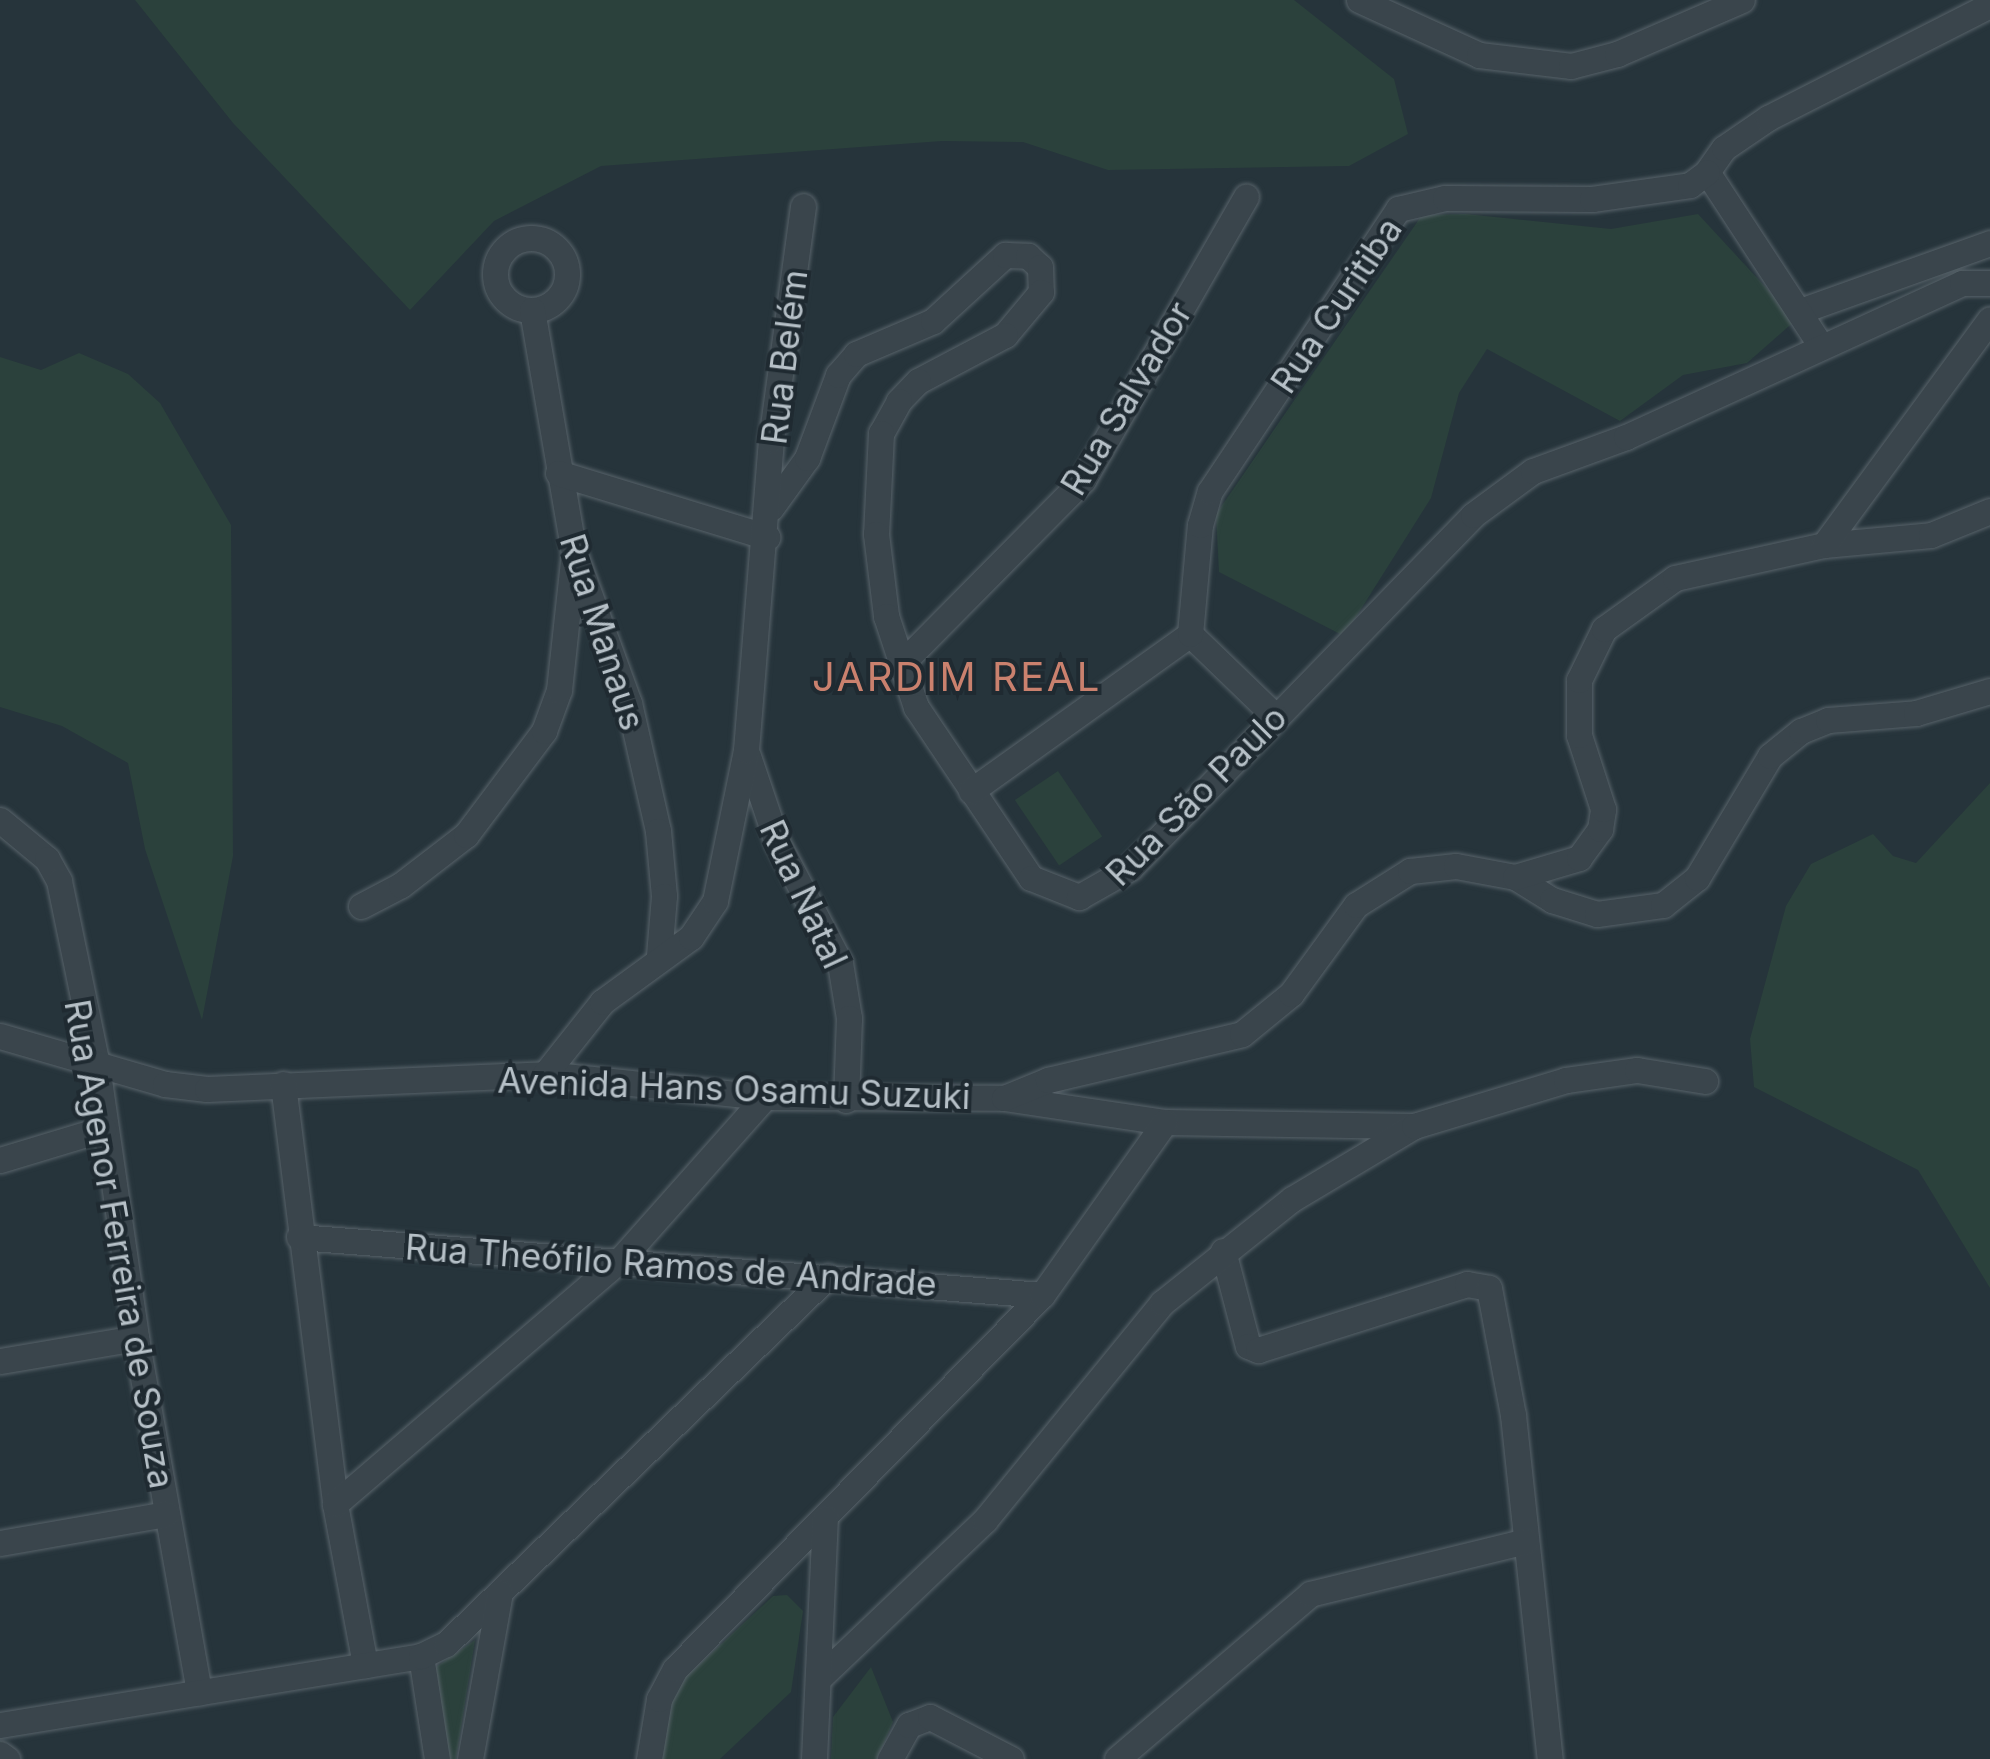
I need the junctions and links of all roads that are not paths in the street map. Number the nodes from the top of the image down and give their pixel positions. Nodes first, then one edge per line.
1 (1359, 0) edge
2 (1742, 0) edge
3 (1990, 5) edge
4 (1707, 172) junction
5 (1246, 197) dead end
6 (803, 206) dead end
7 (1987, 248) edge
8 (1990, 283) edge
9 (532, 310) dead end
10 (1800, 311) junction
11 (1990, 318) edge
12 (1820, 343) junction
13 (558, 473) junction
14 (770, 508) junction
15 (1990, 511) edge
16 (766, 538) junction
17 (1824, 544) junction
18 (574, 552) junction
19 (1190, 634) junction
20 (899, 666) junction
21 (1990, 691) edge
22 (1275, 716) junction
23 (746, 750) junction
24 (971, 791) junction
25 (0, 820) edge
26 (1515, 877) junction
27 (361, 906) dead end
28 (660, 954) junction
29 (0, 1036) edge
30 (96, 1059) junction
31 (545, 1074) junction
32 (1705, 1081) dead end
33 (283, 1084) junction
34 (765, 1097) junction
35 (1004, 1098) junction
36 (846, 1100) junction
37 (1165, 1122) junction
38 (1414, 1126) junction
39 (103, 1129) junction
40 (0, 1160) edge
41 (300, 1237) junction
42 (1223, 1251) junction
43 (621, 1259) junction
44 (828, 1276) junction
45 (1042, 1295) junction
46 (136, 1338) junction
47 (0, 1361) edge
48 (336, 1504) junction
49 (166, 1514) junction
50 (825, 1518) junction
51 (0, 1542) edge
52 (1526, 1542) junction
53 (500, 1593) junction
54 (421, 1656) junction
55 (365, 1665) junction
56 (818, 1679) junction
57 (199, 1692) junction
58 (0, 1726) edge
59 (0, 1754) edge
60 (7, 1759) edge
61 (437, 1759) edge
62 (470, 1759) edge
63 (648, 1759) edge
64 (814, 1759) edge
65 (890, 1759) edge
66 (1011, 1759) edge
67 (1117, 1759) edge
68 (1550, 1759) edge

1 - 2 street
3 - 4 street
4 - 10 street
4 - 19 street, Rua Curitiba
5 - 20 street, Rua Salvador
6 - 14 street, Rua Belém
7 - 10 street
8 - 12 street, Rua São Paulo
9 - 13 street, Rua Manaus
10 - 12 street
11 - 17 street
12 - 22 street, Rua São Paulo
13 - 16 street
13 - 18 street, Rua Manaus
14 - 16 street, Rua São Paulo
14 - 20 street, Rua São Paulo
15 - 17 street
16 - 23 street, Rua São Paulo
17 - 26 street
18 - 27 street
18 - 28 street, Rua Manaus
19 - 22 street
19 - 24 street
20 - 24 street, Rua São Paulo
21 - 26 street
22 - 24 street, Rua São Paulo
23 - 28 street, Rua São Paulo
23 - 36 street, Rua Natal
25 - 30 street, Rua Agenor Ferreira de Souza
26 - 35 street
28 - 31 street, Rua São Paulo
29 - 30 street, Avenida Hans Osamu Suzuki
30 - 33 street, Avenida Hans Osamu Suzuki
30 - 39 street, Rua Agenor Ferreira de Souza
31 - 33 street, Avenida Hans Osamu Suzuki
31 - 34 street, Avenida Hans Osamu Suzuki
32 - 38 street
33 - 41 street
34 - 36 street, Avenida Hans Osamu Suzuki
34 - 43 street
35 - 36 street, Avenida Hans Osamu Suzuki
35 - 37 street, Avenida Hans Osamu Suzuki
37 - 38 street, Avenida Hans Osamu Suzuki
37 - 45 street
38 - 42 street
39 - 40 street
39 - 46 street, Rua Agenor Ferreira de Souza
41 - 43 street, Rua Theófilo Ramos de Andrade
41 - 48 street
42 - 52 street
42 - 56 street
43 - 44 street, Rua Theófilo Ramos de Andrade
43 - 48 street
44 - 45 street, Rua Theófilo Ramos de Andrade
44 - 53 street
45 - 50 street
46 - 47 street
46 - 49 street, Rua Agenor Ferreira de Souza
48 - 55 street
49 - 51 street
49 - 57 street, Rua Agenor Ferreira de Souza
50 - 56 street
50 - 63 street
52 - 67 street
52 - 68 street
53 - 54 street
53 - 62 street
54 - 55 street
54 - 61 street
55 - 57 street
56 - 64 street
57 - 58 street
59 - 60 street
65 - 66 street

